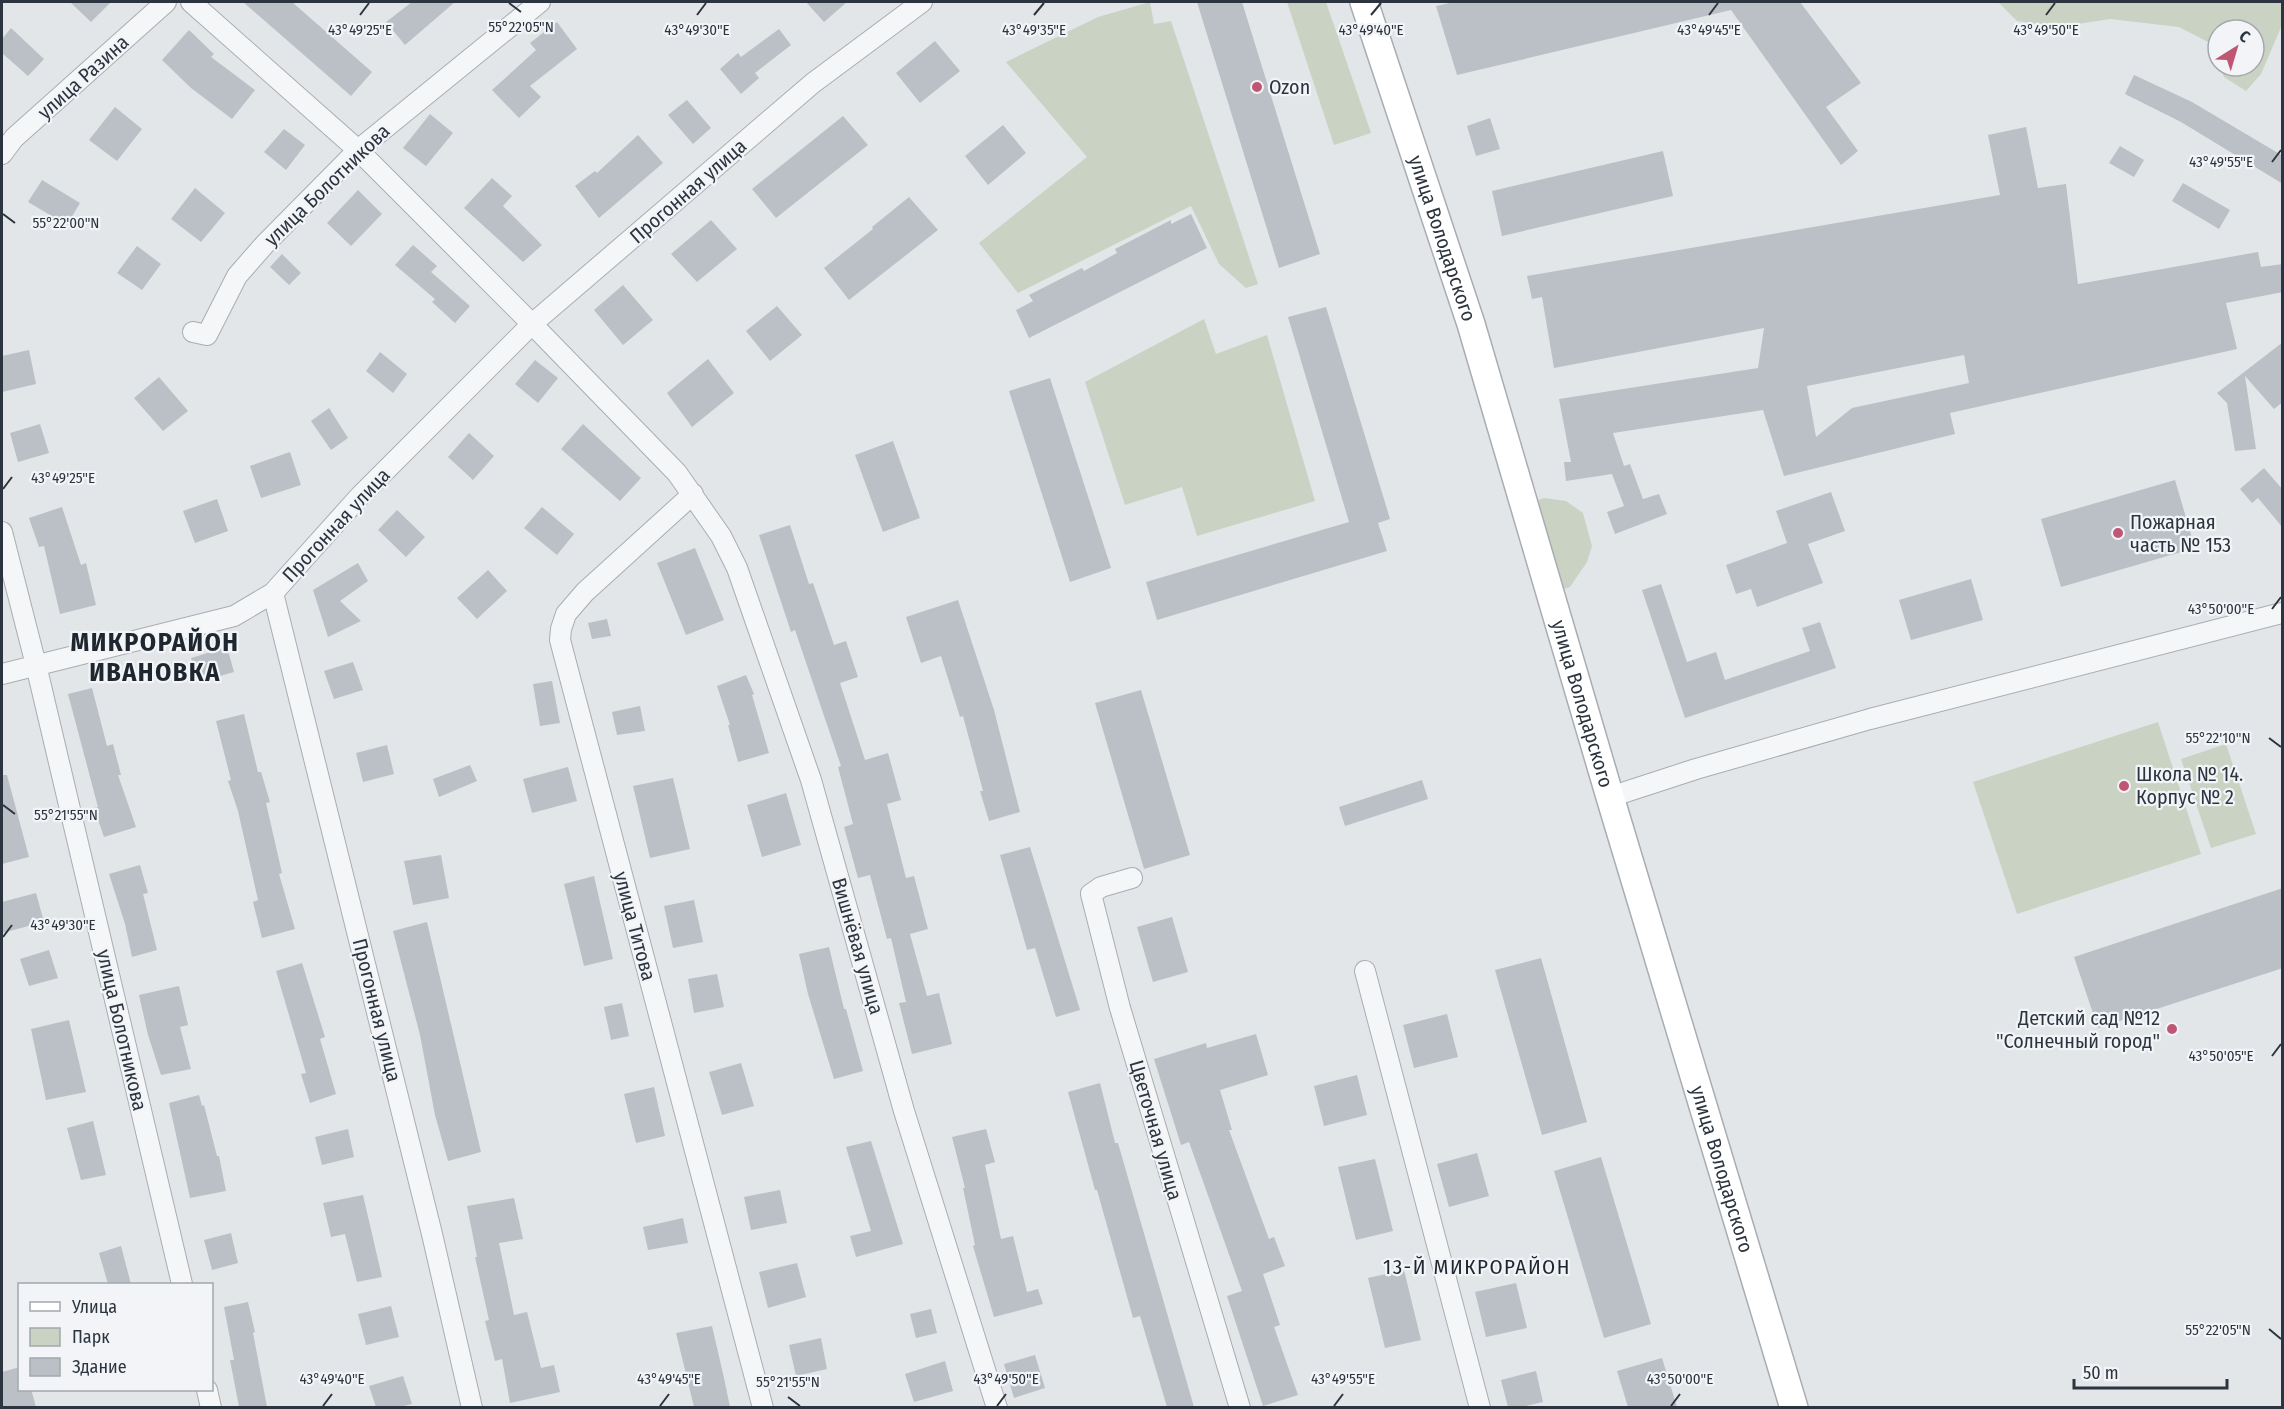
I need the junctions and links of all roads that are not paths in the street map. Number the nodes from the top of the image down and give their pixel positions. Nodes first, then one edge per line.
1 (166, 2) edge
2 (191, 2) edge
3 (540, 2) edge
4 (922, 2) edge
5 (1364, 2) edge
6 (358, 150) junction
7 (2, 154) edge
8 (532, 324) junction
9 (193, 332) dead end
10 (693, 494) junction
11 (2, 532) edge
12 (273, 593) junction
13 (2283, 612) edge
14 (36, 665) junction
15 (2, 674) edge
16 (1610, 797) junction
17 (1132, 878) dead end
18 (1365, 971) dead end
19 (182, 1283) edge
20 (207, 1391) edge
21 (211, 1407) edge
22 (472, 1407) edge
23 (763, 1407) edge
24 (997, 1407) edge
25 (1240, 1407) edge
26 (1480, 1407) edge
27 (1794, 1407) edge

1 - 7 street, улица Разина
2 - 6 street, Вишнёвая улица
3 - 6 street, улица Болотникова
4 - 8 street, Прогонная улица
5 - 16 main road, улица Володарского
6 - 8 street, Вишнёвая улица
6 - 9 street, улица Болотникова
8 - 10 street, Вишнёвая улица
8 - 12 street, Прогонная улица
10 - 23 street, улица Титова
10 - 24 street, Вишнёвая улица
11 - 14 street, улица Болотникова
12 - 14 street
12 - 22 street, Прогонная улица
13 - 16 street
14 - 15 street
14 - 19 street, улица Болотникова
16 - 27 main road, улица Володарского
17 - 25 street, Цветочная улица
18 - 26 street
20 - 21 street

